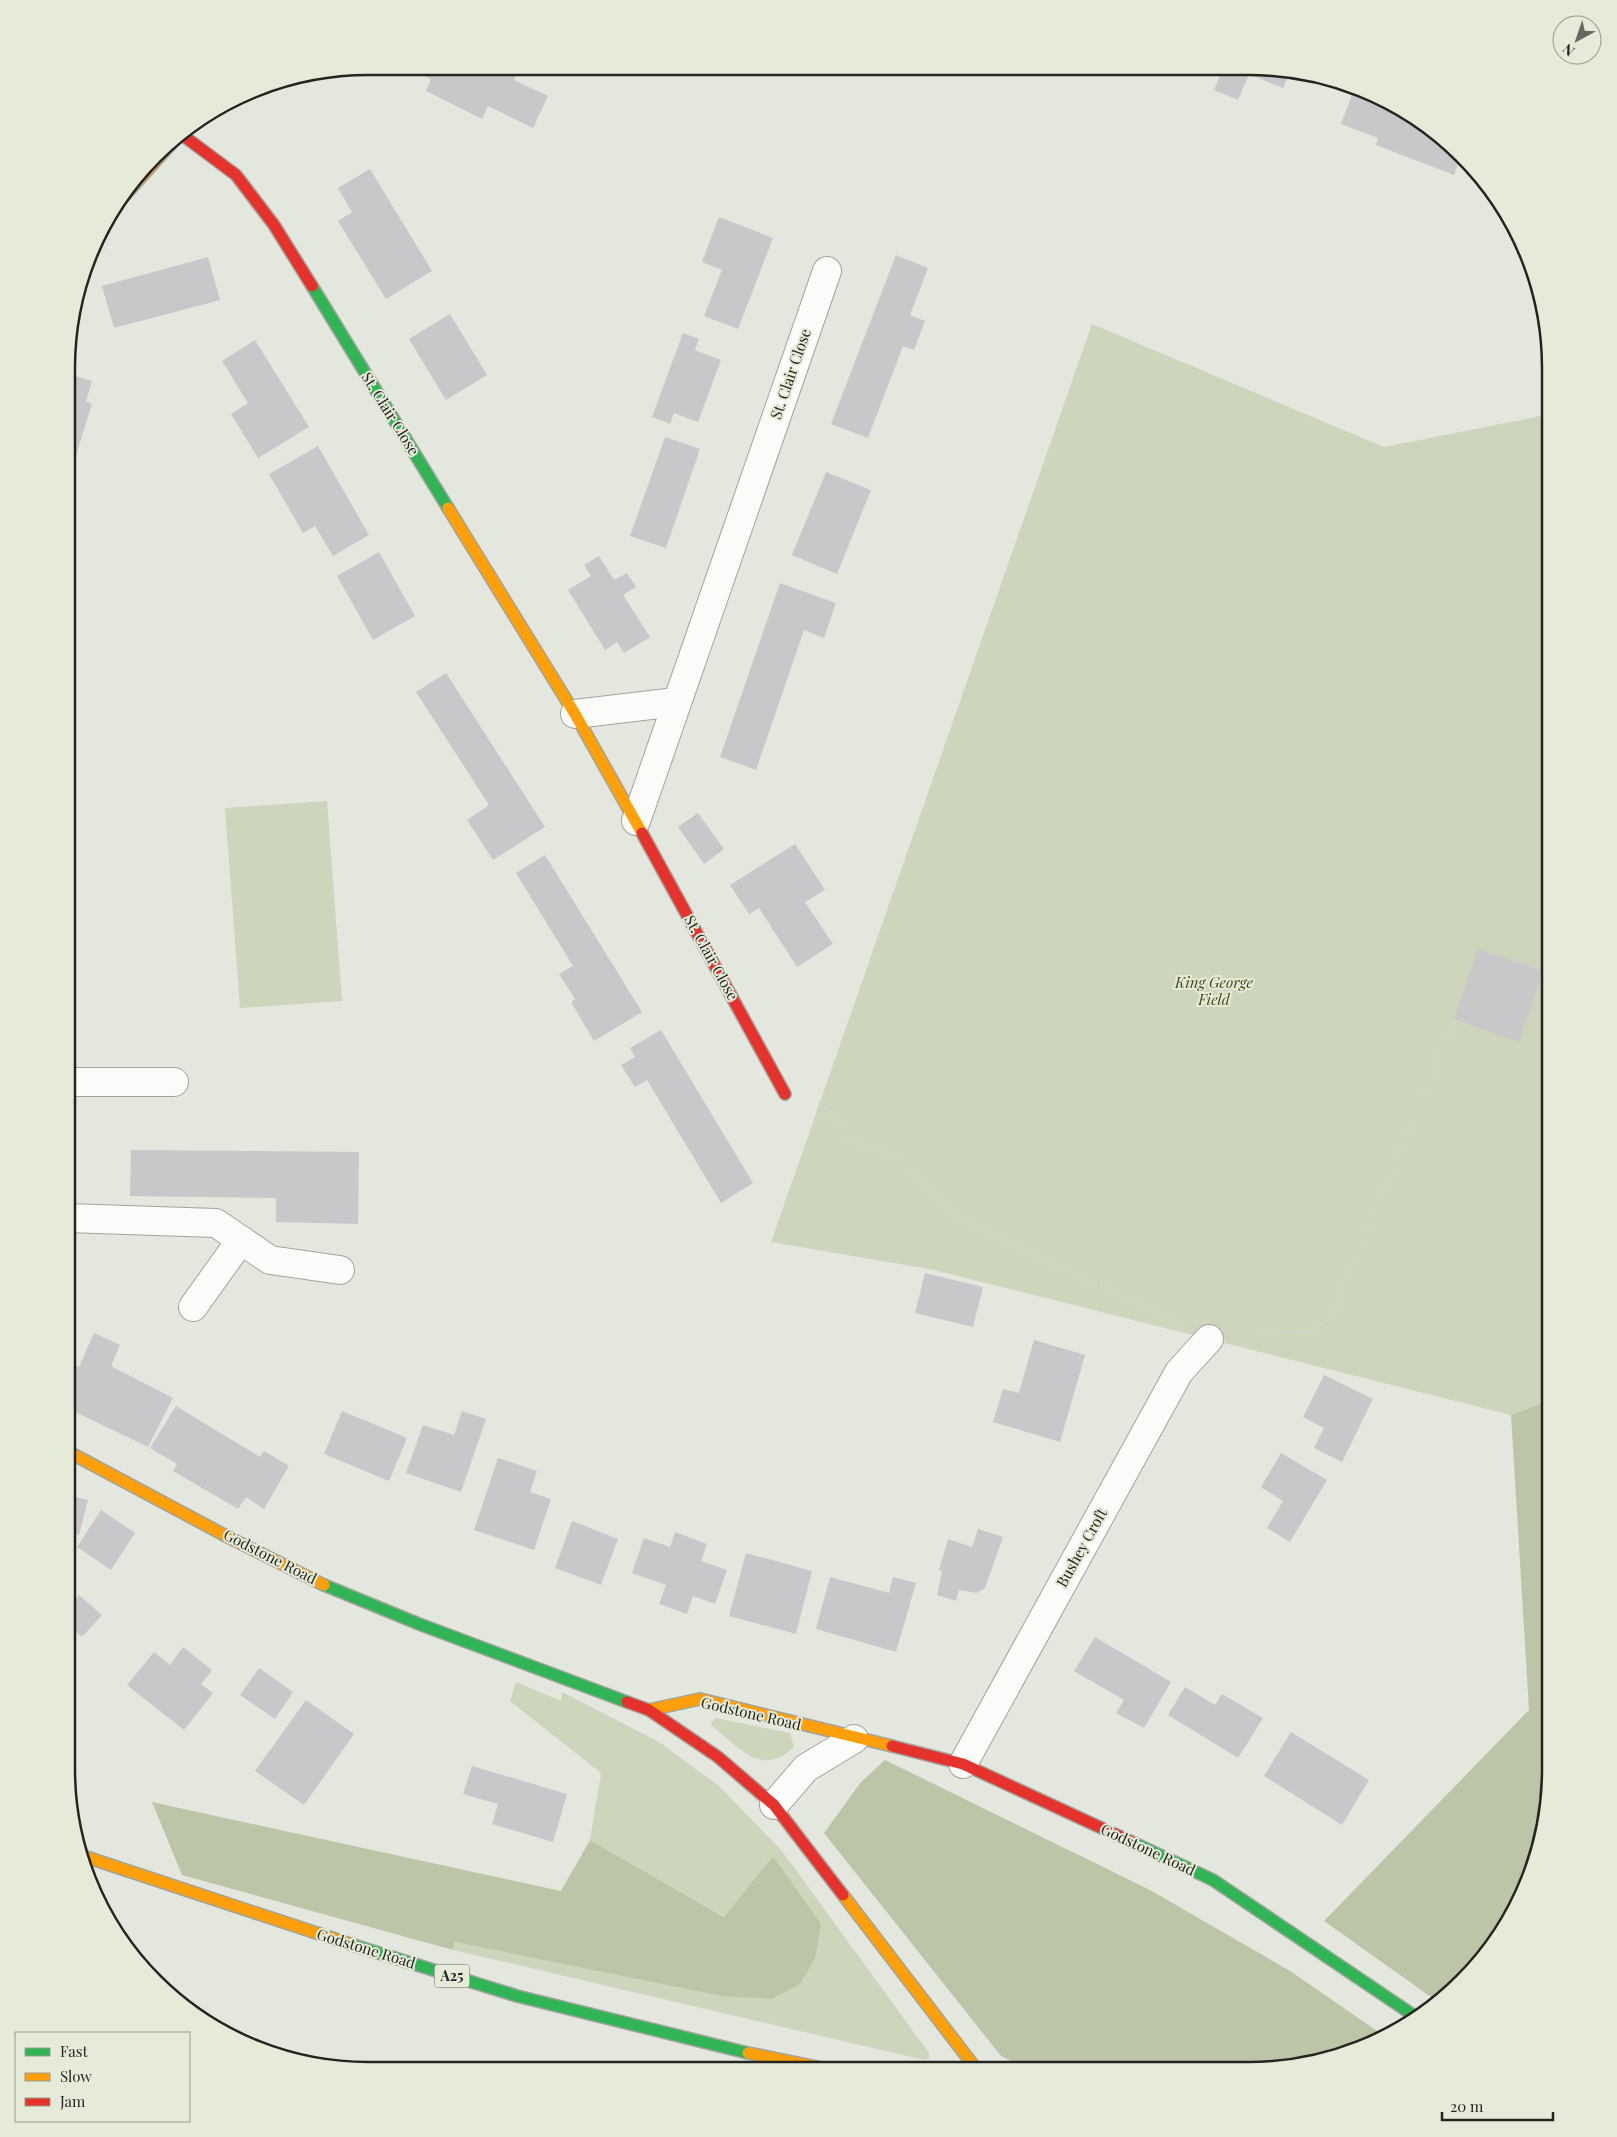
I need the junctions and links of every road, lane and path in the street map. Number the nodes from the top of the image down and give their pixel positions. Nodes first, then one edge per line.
1 (186, 139) edge
2 (110, 239) dead end
3 (94, 265) edge
4 (827, 272) dead end
5 (676, 702) junction
6 (575, 714) junction
7 (636, 821) junction
8 (1453, 1023) dead end
9 (75, 1082) edge
10 (174, 1082) dead end
11 (786, 1094) joint
12 (75, 1218) edge
13 (241, 1240) junction
14 (340, 1270) dead end
15 (193, 1308) dead end
16 (1209, 1339) junction
17 (75, 1455) edge
18 (649, 1710) junction
19 (854, 1738) junction
20 (963, 1764) junction
21 (774, 1804) junction
22 (89, 1858) edge
23 (1411, 2014) edge
24 (792, 2062) edge
25 (971, 2062) edge

1 - 6 street, St. Clair Close
2 - 3 path
4 - 5 street, St. Clair Close
5 - 6 street
5 - 7 street, St. Clair Close
6 - 7 street, St. Clair Close
7 - 11 street, St. Clair Close
8 - 16 path
9 - 10 street
11 - 16 path
12 - 13 street
13 - 14 street
13 - 15 street
16 - 20 street, Bushey Croft
17 - 18 street, Godstone Road
18 - 19 street, Godstone Road
18 - 21 street, Godstone Road
19 - 20 street, Godstone Road
19 - 21 street
20 - 23 street, Godstone Road
21 - 25 street, Godstone Road
22 - 24 street, Godstone Road / A25

